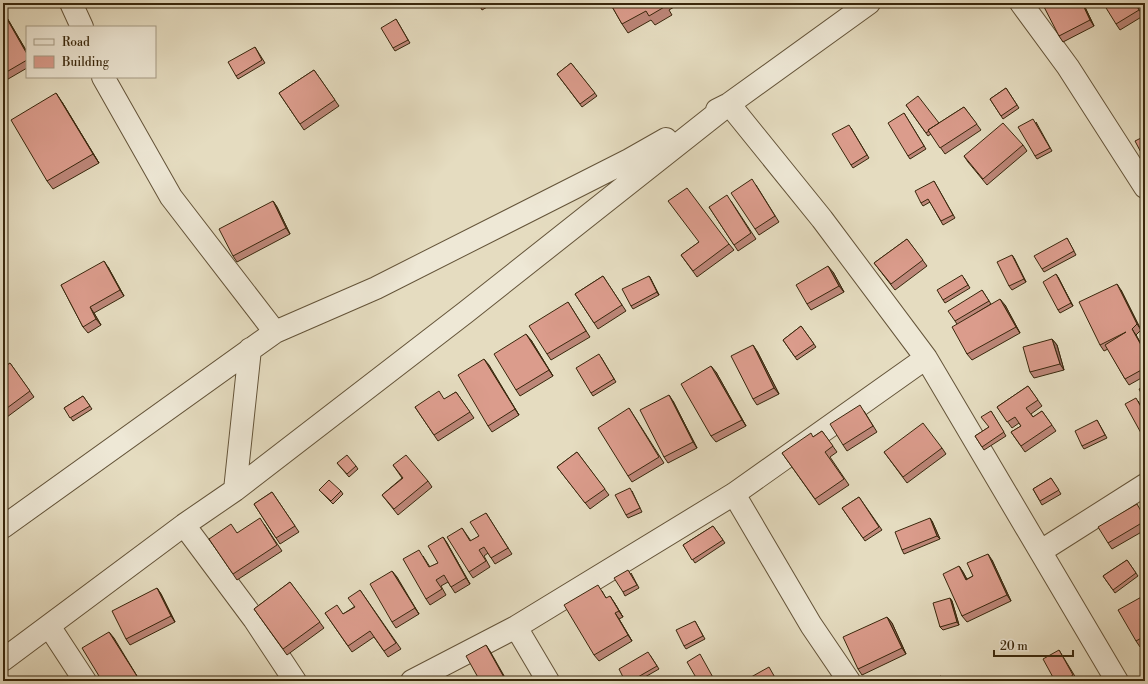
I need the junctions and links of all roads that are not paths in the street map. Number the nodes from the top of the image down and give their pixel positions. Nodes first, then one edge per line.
1 (71, 3) edge
2 (869, 3) edge
3 (1021, 3) edge
4 (82, 26) edge
5 (104, 78) edge
6 (729, 104) junction
7 (1145, 187) edge
8 (275, 332) junction
9 (250, 349) junction
10 (926, 358) junction
11 (1145, 485) edge
12 (235, 490) junction
13 (734, 494) junction
14 (184, 525) junction
15 (3, 527) edge
16 (1041, 551) junction
17 (49, 626) junction
18 (516, 628) junction
19 (3, 660) edge
20 (85, 681) edge
21 (295, 681) edge
22 (412, 681) edge
23 (548, 681) edge
24 (848, 681) edge
25 (1117, 681) edge

1 - 4 street
2 - 6 street
3 - 7 street
5 - 8 street
6 - 8 street
6 - 10 street
6 - 12 street
8 - 9 street
9 - 12 street
9 - 15 street
10 - 13 street
10 - 16 street
11 - 16 street
12 - 14 street
13 - 18 street
13 - 24 street
14 - 17 street
14 - 21 street
16 - 25 street
17 - 19 street
17 - 20 street
18 - 22 street
18 - 23 street

